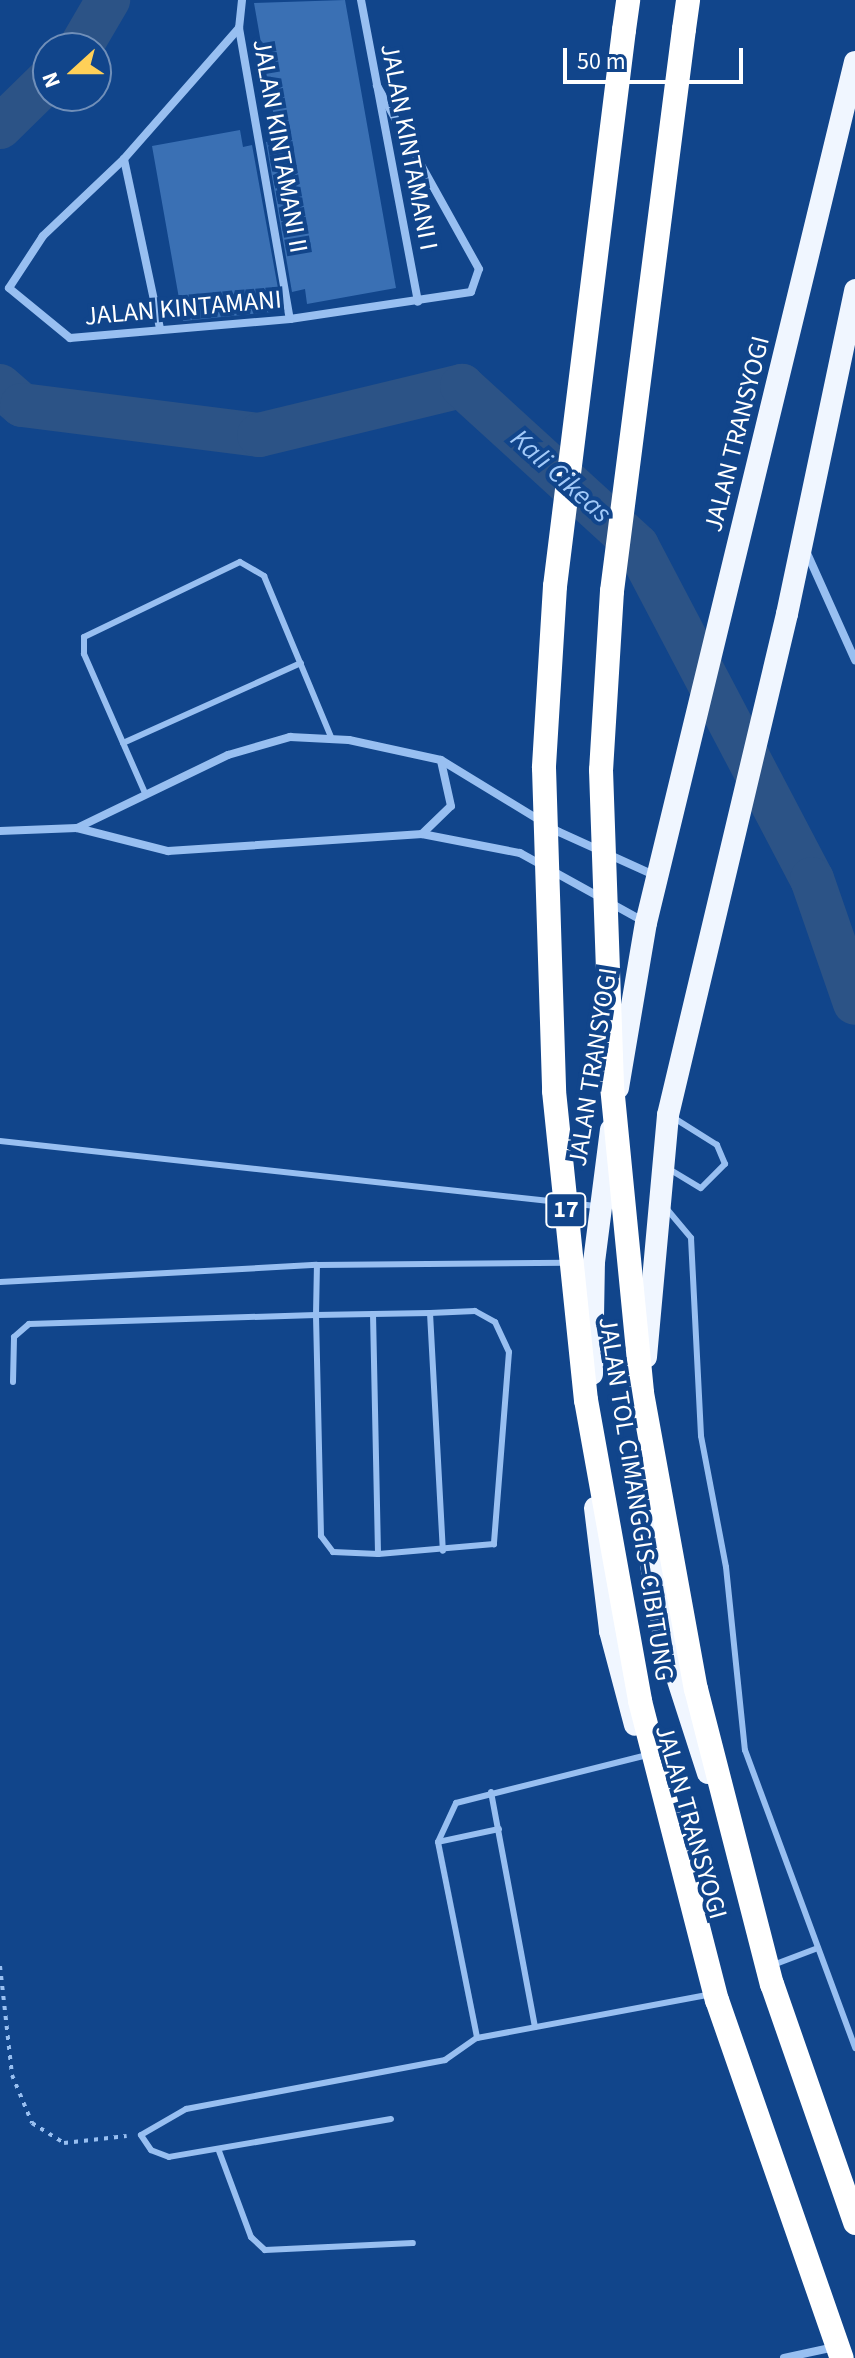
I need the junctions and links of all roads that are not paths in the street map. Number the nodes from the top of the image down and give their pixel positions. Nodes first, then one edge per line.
1 (242, 0) edge
2 (361, 0) edge
3 (628, 0) edge
4 (688, 0) edge
5 (239, 28) junction
6 (855, 62) edge
7 (377, 86) junction
8 (124, 159) junction
9 (855, 290) edge
10 (418, 302) junction
11 (290, 319) junction
12 (160, 328) junction
13 (802, 541) junction
14 (855, 660) edge
15 (301, 663) junction
16 (332, 739) junction
17 (123, 743) junction
18 (441, 760) junction
19 (145, 793) junction
20 (77, 828) junction
21 (0, 831) edge
22 (422, 834) junction
23 (657, 877) junction
24 (646, 923) junction
25 (668, 1115) junction
26 (0, 1141) edge
27 (659, 1163) junction
28 (655, 1203) junction
29 (599, 1206) junction
30 (594, 1262) junction
31 (317, 1265) junction
32 (0, 1282) edge
33 (430, 1313) junction
34 (373, 1314) junction
35 (316, 1315) junction
36 (13, 1382) dead end
37 (443, 1551) junction
38 (378, 1554) junction
39 (643, 1756) junction
40 (491, 1792) junction
41 (499, 1829) junction
42 (438, 1842) junction
43 (818, 1948) junction
44 (773, 1965) junction
45 (712, 1994) junction
46 (535, 2027) junction
47 (477, 2038) junction
48 (855, 2048) edge
49 (391, 2119) dead end
50 (219, 2151) junction
51 (855, 2197) edge
52 (855, 2223) edge
53 (413, 2243) dead end
54 (839, 2354) edge
55 (784, 2358) edge

1 - 5 street
2 - 7 street, JALAN KINTAMANI I
3 - 54 highway, JALAN TOL CIMANGGIS–CIBITUNG / 17, bridge
4 - 52 highway, JALAN TOL CIMANGGIS–CIBITUNG / 17, bridge
5 - 8 street, JALAN KINTAMANI
5 - 11 street, JALAN KINTAMANI II
6 - 23 highway, JALAN TRANSYOGI
7 - 10 street, JALAN KINTAMANI I
7 - 10 street, JALAN KINTAMANI
8 - 12 street
8 - 12 street, JALAN KINTAMANI
9 - 13 highway, JALAN TRANSYOGI
10 - 11 street, JALAN KINTAMANI
11 - 12 street, JALAN KINTAMANI
13 - 14 street
13 - 25 highway, JALAN TRANSYOGI
15 - 16 lane
15 - 17 lane
15 - 17 lane
16 - 18 street
16 - 19 street
17 - 19 lane
18 - 22 street
18 - 23 street
19 - 20 street
20 - 21 street
20 - 22 street
22 - 24 street
23 - 24 highway, JALAN TRANSYOGI
24 - 29 highway, JALAN TRANSYOGI
25 - 27 highway, JALAN TRANSYOGI
25 - 27 lane
26 - 29 lane
27 - 28 highway, JALAN TRANSYOGI
28 - 43 lane
28 - 44 highway, JALAN TRANSYOGI
29 - 30 highway, JALAN TRANSYOGI
30 - 31 lane
30 - 39 highway, JALAN TRANSYOGI
31 - 32 lane
31 - 35 lane
33 - 34 lane
33 - 37 lane
33 - 37 lane
34 - 35 lane
34 - 38 lane
35 - 36 lane
35 - 38 lane
37 - 38 lane
39 - 40 lane
39 - 45 highway, JALAN TRANSYOGI
40 - 41 lane
40 - 42 lane
41 - 42 lane
41 - 46 lane
42 - 47 lane
43 - 44 lane
43 - 48 lane
44 - 51 highway, JALAN TRANSYOGI
45 - 46 lane
45 - 54 highway, JALAN TRANSYOGI
46 - 47 lane
47 - 50 lane
49 - 50 lane
50 - 53 lane
54 - 55 street

